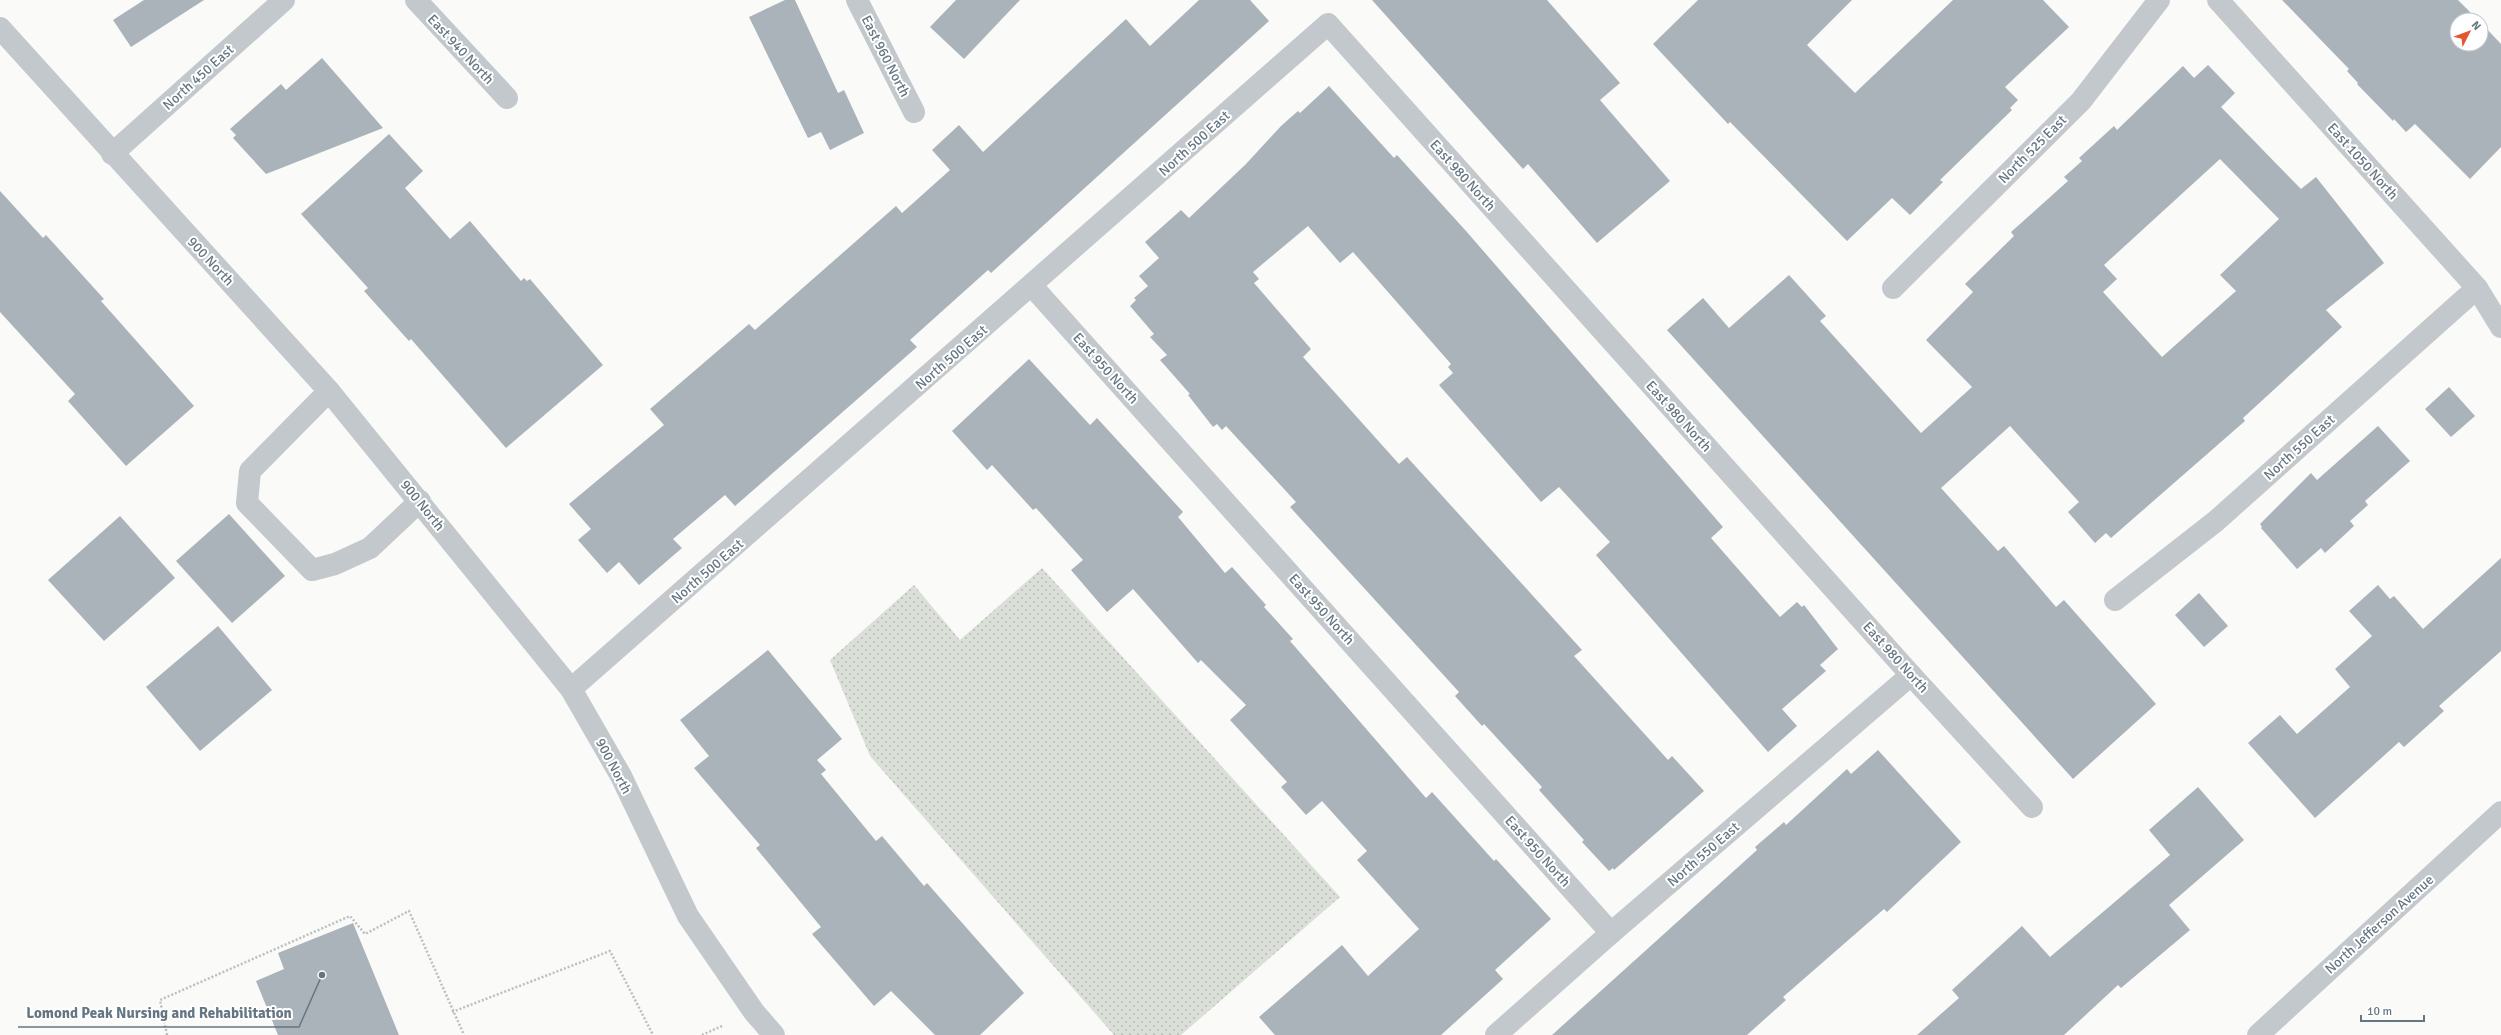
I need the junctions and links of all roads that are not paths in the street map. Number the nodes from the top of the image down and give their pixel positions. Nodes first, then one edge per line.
1 (284, 0) edge
2 (416, 0) edge
3 (857, 0) edge
4 (2159, 0) edge
5 (2218, 0) edge
6 (1328, 24) joint
7 (0, 28) edge
8 (507, 98) dead end
9 (914, 112) dead end
10 (112, 154) junction
11 (1032, 286) junction
12 (1893, 288) dead end
13 (2477, 288) junction
14 (2501, 327) edge
15 (329, 391) junction
16 (420, 501) junction
17 (2115, 600) dead end
18 (1911, 675) junction
19 (571, 689) junction
20 (2032, 806) dead end
21 (2501, 812) edge
22 (1611, 933) junction
23 (774, 1035) edge
24 (1496, 1035) edge
25 (2258, 1035) edge

1 - 10 street, North 450 East
2 - 8 street, East 940 North
3 - 9 street, East 960 North
4 - 12 street, North 525 East
5 - 13 street, East 1050 North
6 - 11 street, North 500 East
6 - 18 street, East 980 North
7 - 10 street, 900 North
10 - 15 street, 900 North
11 - 19 street, North 500 East
11 - 22 street, East 950 North
13 - 14 street, East 1050 North
13 - 17 street, North 550 East
15 - 16 street, 900 North
15 - 16 street
16 - 19 street, 900 North
18 - 20 street, East 980 North
18 - 22 street, North 550 East
19 - 23 street, 900 North
21 - 25 street, North Jefferson Avenue
22 - 24 street, North 550 East

